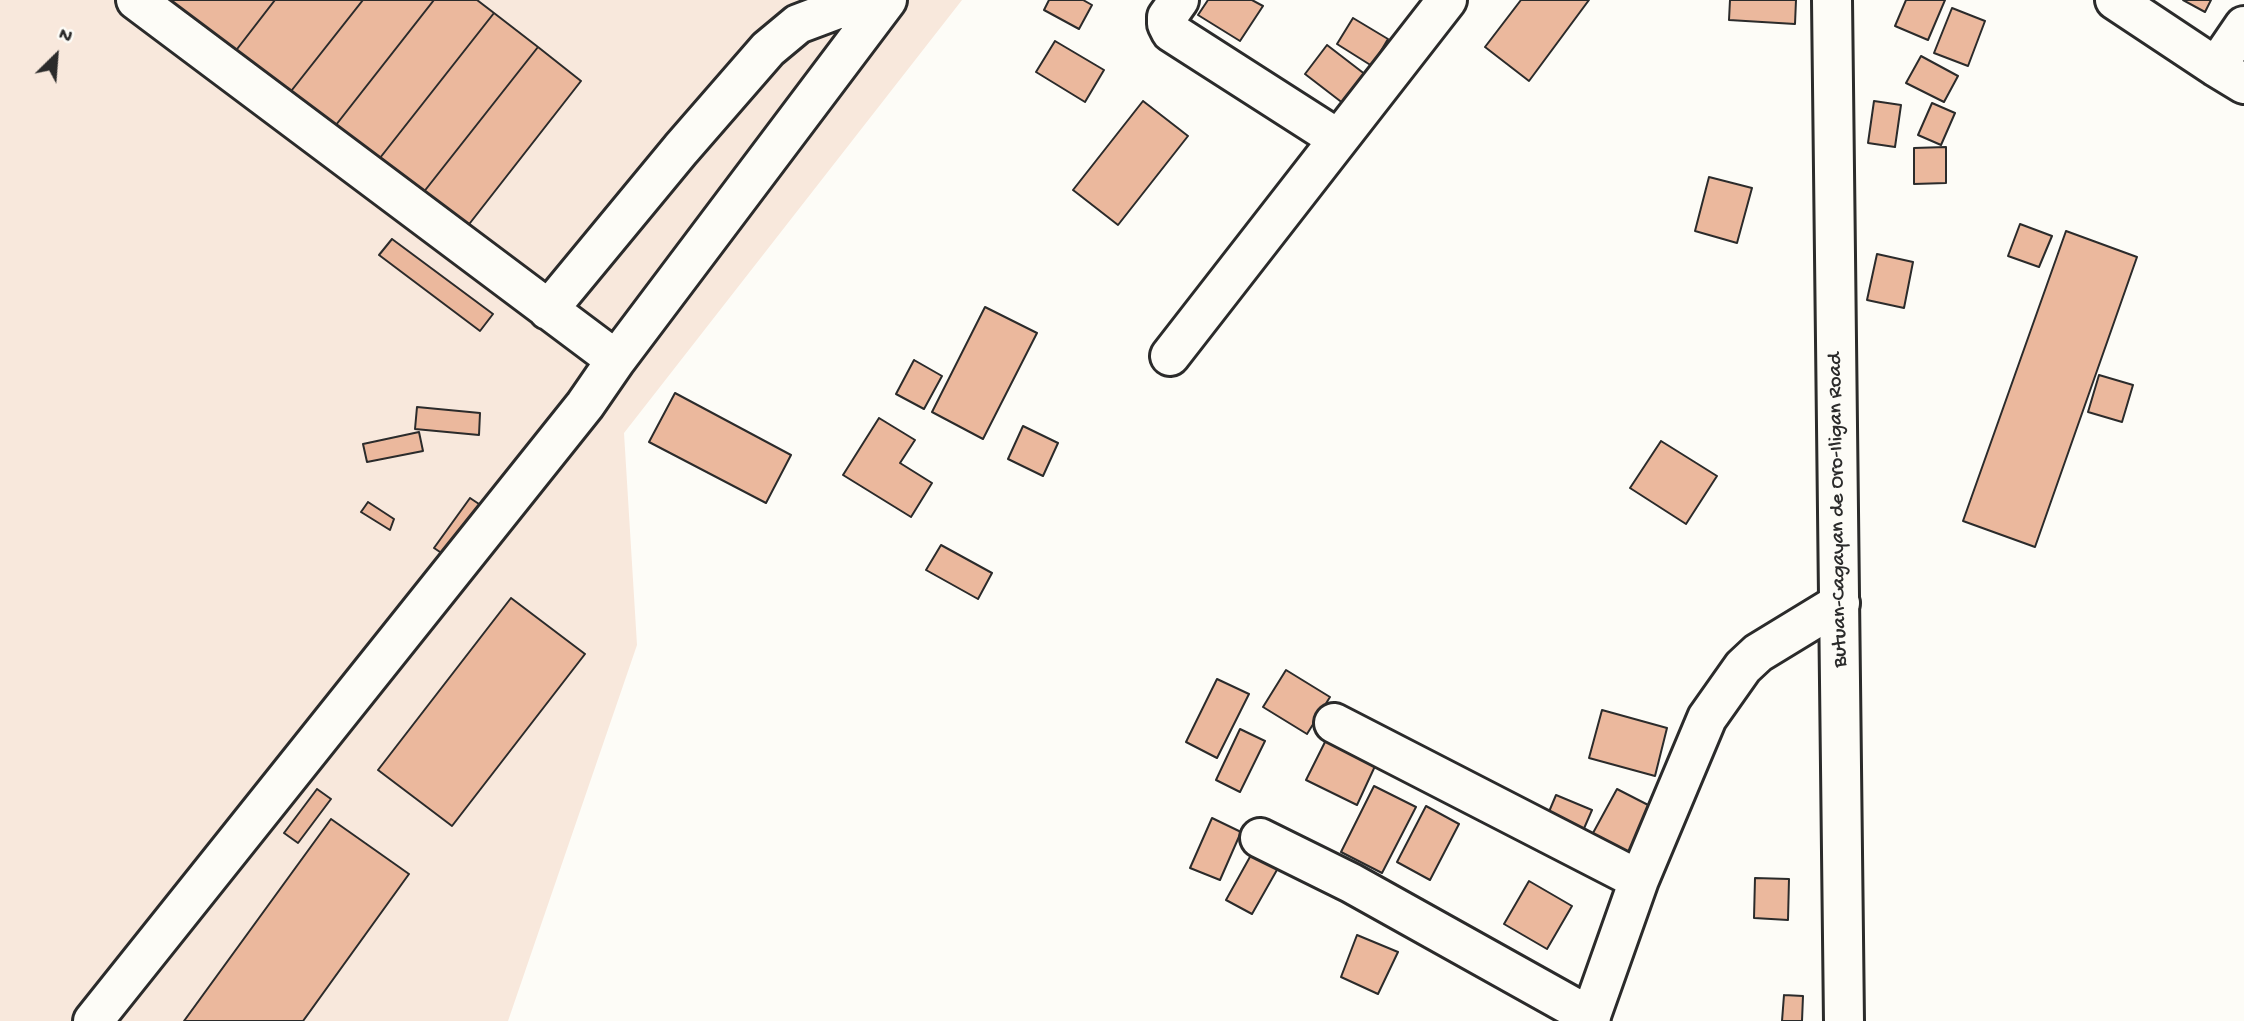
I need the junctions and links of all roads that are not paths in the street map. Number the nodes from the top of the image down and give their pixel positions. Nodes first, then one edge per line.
1 (136, 0) edge
2 (1179, 0) edge
3 (1447, 0) edge
4 (1832, 0) edge
5 (2115, 0) edge
6 (884, 4) edge
7 (2244, 26) edge
8 (2230, 76) edge
9 (1338, 139) junction
10 (548, 310) junction
11 (1170, 356) dead end
12 (616, 360) junction
13 (1840, 603) junction
14 (1334, 723) dead end
15 (1260, 838) dead end
16 (1639, 880) junction
17 (1590, 1019) edge
18 (93, 1021) edge
19 (1844, 1021) edge

1 - 10 main road
2 - 9 main road
3 - 9 main road
4 - 13 main road, Butuan-Cagayan de Oro-Iligan Road
5 - 8 main road
6 - 10 main road
6 - 12 main road
7 - 8 main road
9 - 11 main road
10 - 12 main road
12 - 18 main road
13 - 16 main road
13 - 19 main road, Butuan-Cagayan de Oro-Iligan Road
14 - 16 main road
15 - 17 main road
16 - 17 main road

